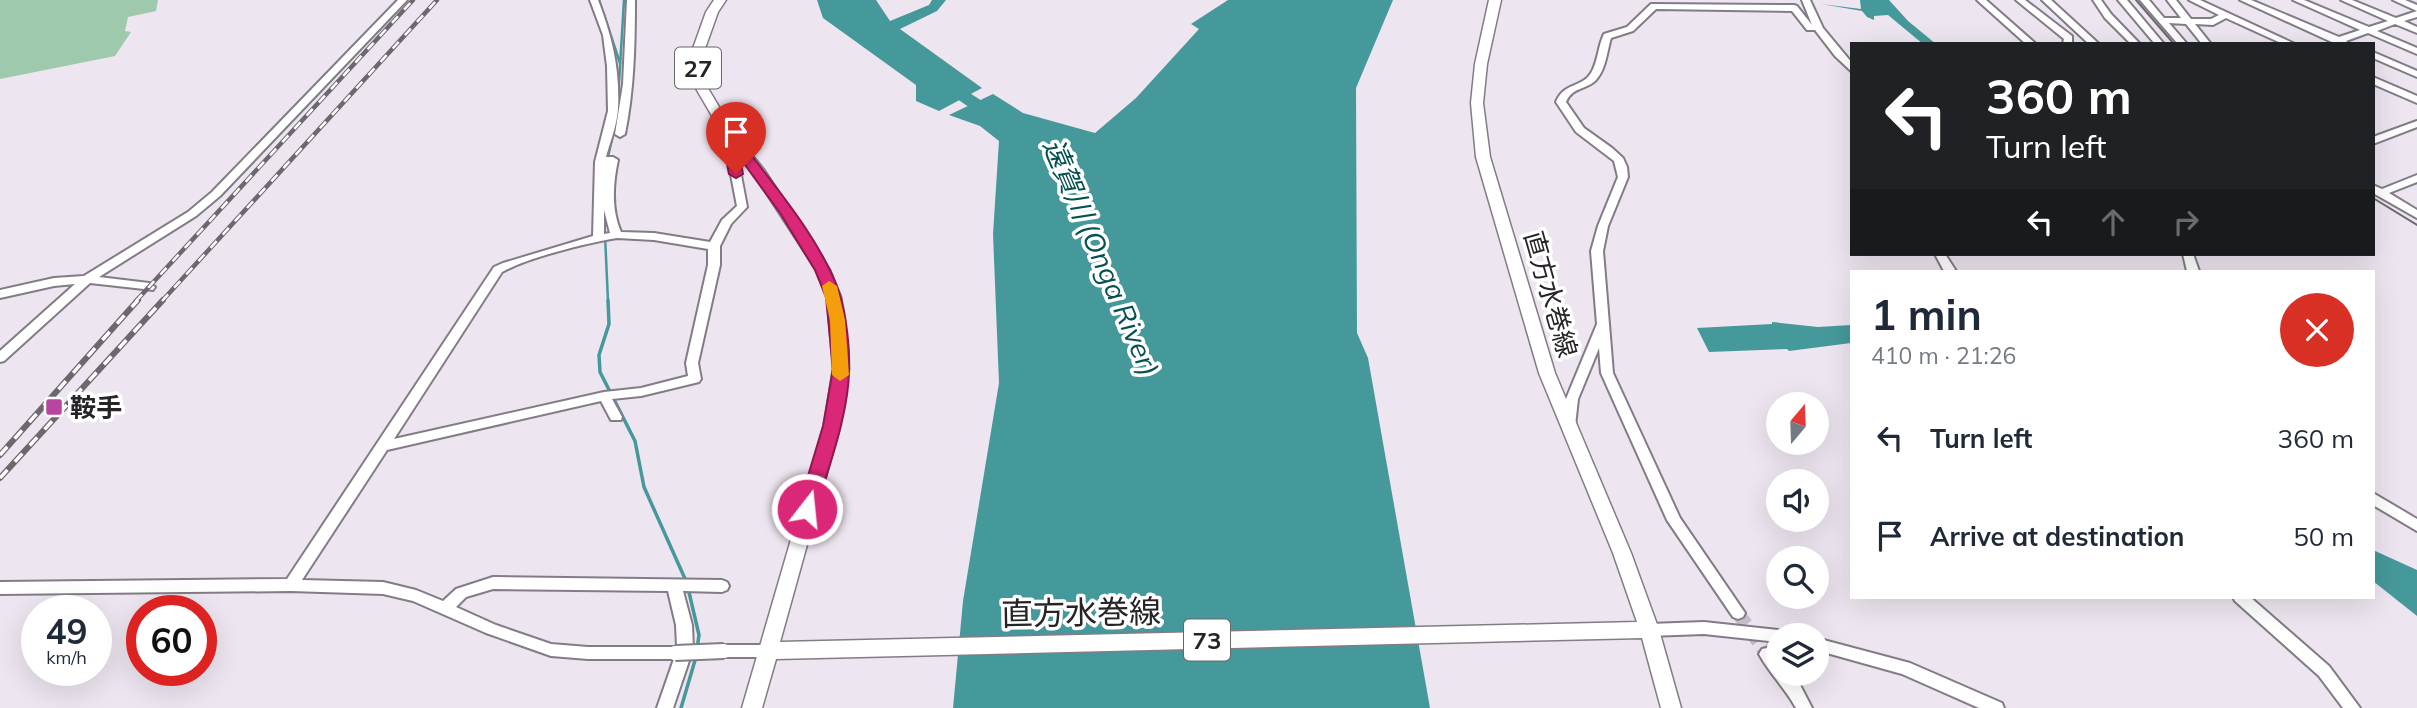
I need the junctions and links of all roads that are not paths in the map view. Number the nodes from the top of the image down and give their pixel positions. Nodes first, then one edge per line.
1 (403, 0) edge
2 (594, 0) edge
3 (631, 0) edge
4 (720, 0) edge
5 (1495, 0) edge
6 (1806, 0) edge
7 (1981, 0) edge
8 (2020, 0) edge
9 (2046, 0) edge
10 (2097, 0) edge
11 (2122, 0) edge
12 (2144, 0) edge
13 (2171, 0) edge
14 (2193, 0) edge
15 (2244, 0) edge
16 (2297, 0) edge
17 (2345, 0) edge
18 (2397, 0) edge
19 (2417, 8) edge
20 (2417, 14) edge
21 (2226, 15) junction
22 (2108, 16) junction
23 (2134, 16) junction
24 (2160, 20) junction
25 (2189, 21) junction
26 (2396, 21) junction
27 (1818, 27) junction
28 (2369, 30) junction
29 (2417, 30) edge
30 (2030, 42) edge
31 (2068, 42) edge
32 (2093, 42) edge
33 (2134, 42) edge
34 (2158, 42) edge
35 (2181, 42) edge
36 (2205, 42) edge
37 (2287, 42) edge
38 (2336, 42) edge
39 (2340, 42) edge
40 (2417, 51) edge
41 (2375, 56) edge
42 (1850, 67) edge
43 (2417, 74) edge
44 (2375, 81) edge
45 (2417, 100) edge
46 (2417, 124) edge
47 (728, 133) junction
48 (620, 135) dead end
49 (2375, 140) edge
50 (605, 161) junction
51 (2417, 178) edge
52 (2377, 191) edge
53 (2417, 215) edge
54 (607, 238) junction
55 (714, 246) junction
56 (87, 279) junction
57 (149, 287) dead end
58 (0, 294) edge
59 (1602, 325) junction
60 (0, 358) edge
61 (610, 395) junction
62 (616, 417) dead end
63 (1569, 426) junction
64 (384, 446) junction
65 (2375, 499) edge
66 (2417, 526) edge
67 (291, 585) junction
68 (674, 586) junction
69 (722, 586) dead end
70 (0, 588) edge
71 (2242, 599) edge
72 (446, 607) junction
73 (1738, 613) tunnel mouth
74 (1640, 630) junction
75 (1766, 635) edge
76 (1829, 648) edge
77 (775, 651) junction
78 (1791, 686) edge
79 (665, 708) edge
80 (752, 708) edge
81 (1671, 708) edge
82 (1804, 708) edge
83 (1996, 708) edge
84 (2351, 708) edge

1 - 56 street
2 - 50 street
3 - 48 street
4 - 47 main road, 27
5 - 63 main road, 直方水巻線
6 - 27 street
7 - 30 street
8 - 31 street
9 - 32 street
10 - 22 street
11 - 23 street
12 - 24 street
13 - 25 street
14 - 21 street
15 - 38 street
16 - 28 street
17 - 26 street
18 - 19 street
20 - 26 street
21 - 25 street
21 - 37 street
22 - 23 street
22 - 33 street
23 - 34 street
24 - 25 street
24 - 35 street
25 - 36 street
26 - 28 street
26 - 29 street
27 - 42 street
27 - 59 street
28 - 39 street
28 - 40 street
41 - 43 street
44 - 45 street
46 - 49 street
47 - 55 street
47 - 77 main road, 27
50 - 54 street
50 - 54 street
51 - 52 street
52 - 53 street
54 - 55 street
54 - 64 street
55 - 61 street
56 - 57 street
56 - 58 street
56 - 60 street
59 - 63 street
59 - 73 street
61 - 62 street
61 - 64 street
63 - 74 main road, 直方水巻線
64 - 67 street
65 - 66 street
67 - 70 street
67 - 72 street
68 - 69 street
68 - 72 street
68 - 79 street
71 - 84 street
72 - 77 street, bridge
74 - 75 street
74 - 77 main road, 直方水巻線 / 73
74 - 81 main road, 直方水巻線
76 - 83 street
77 - 80 main road, 27
78 - 82 street

